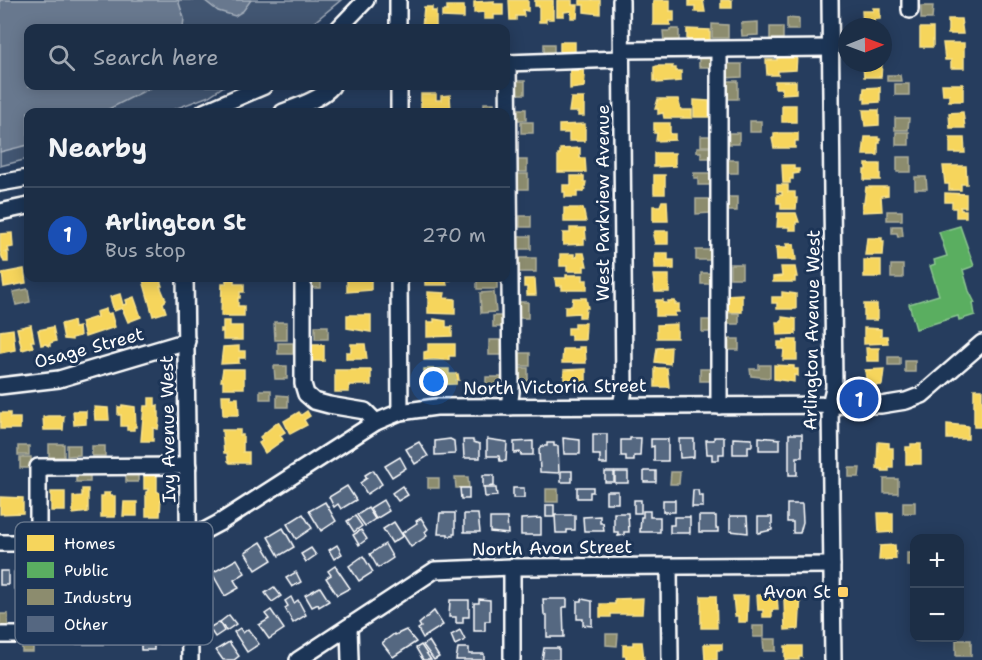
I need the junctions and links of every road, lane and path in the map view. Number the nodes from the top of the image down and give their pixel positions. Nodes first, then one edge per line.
1 (366, 0) edge
2 (398, 0) edge
3 (621, 0) edge
4 (830, 0) edge
5 (343, 24) edge
6 (398, 24) edge
7 (831, 48) junction
8 (719, 50) junction
9 (622, 54) junction
10 (510, 63) edge
11 (255, 90) edge
12 (329, 90) edge
13 (399, 90) edge
14 (507, 90) edge
15 (213, 108) edge
16 (293, 108) edge
17 (399, 108) edge
18 (508, 108) edge
19 (24, 179) edge
20 (0, 183) edge
21 (24, 207) edge
22 (0, 212) edge
23 (185, 282) edge
24 (303, 282) edge
25 (399, 282) edge
26 (510, 282) edge
27 (187, 341) junction
28 (982, 343) edge
29 (0, 387) edge
30 (830, 405) junction
31 (621, 406) junction
32 (719, 406) junction
33 (509, 407) junction
34 (400, 412) junction
35 (376, 422) junction
36 (188, 466) junction
37 (38, 522) edge
38 (189, 522) edge
39 (213, 526) edge
40 (832, 565) junction
41 (512, 567) junction
42 (669, 567) junction
43 (350, 627) junction
44 (298, 660) edge
45 (350, 660) edge
46 (512, 660) edge
47 (670, 660) edge
48 (833, 660) edge

1 - 5 street
2 - 6 street
3 - 9 street, West Parkview Avenue
4 - 7 street, Arlington Avenue West
7 - 8 street
7 - 30 street, Arlington Avenue West
8 - 9 street
8 - 32 street
9 - 10 street
9 - 31 street, West Parkview Avenue
11 - 15 street
12 - 16 street
13 - 17 street
14 - 18 street
19 - 20 street
21 - 22 street
23 - 27 street, Ivy Avenue West
24 - 35 street
25 - 34 street
26 - 33 street
27 - 29 street, Osage Street
27 - 36 street, Ivy Avenue West
28 - 30 street, North Victoria Street
30 - 32 street, North Victoria Street
30 - 40 street, Arlington Avenue West
31 - 32 street, North Victoria Street
31 - 33 street, North Victoria Street
33 - 34 street, North Victoria Street
34 - 35 street, North Victoria Street
35 - 39 street, North Victoria Street
36 - 37 street
36 - 38 street, Ivy Avenue West
40 - 42 street, North Avon Street
40 - 48 street, Arlington Avenue West
41 - 42 street, North Avon Street
41 - 43 street, North Avon Street
41 - 46 street
42 - 47 street
43 - 44 street, North Avon Street
43 - 45 street

